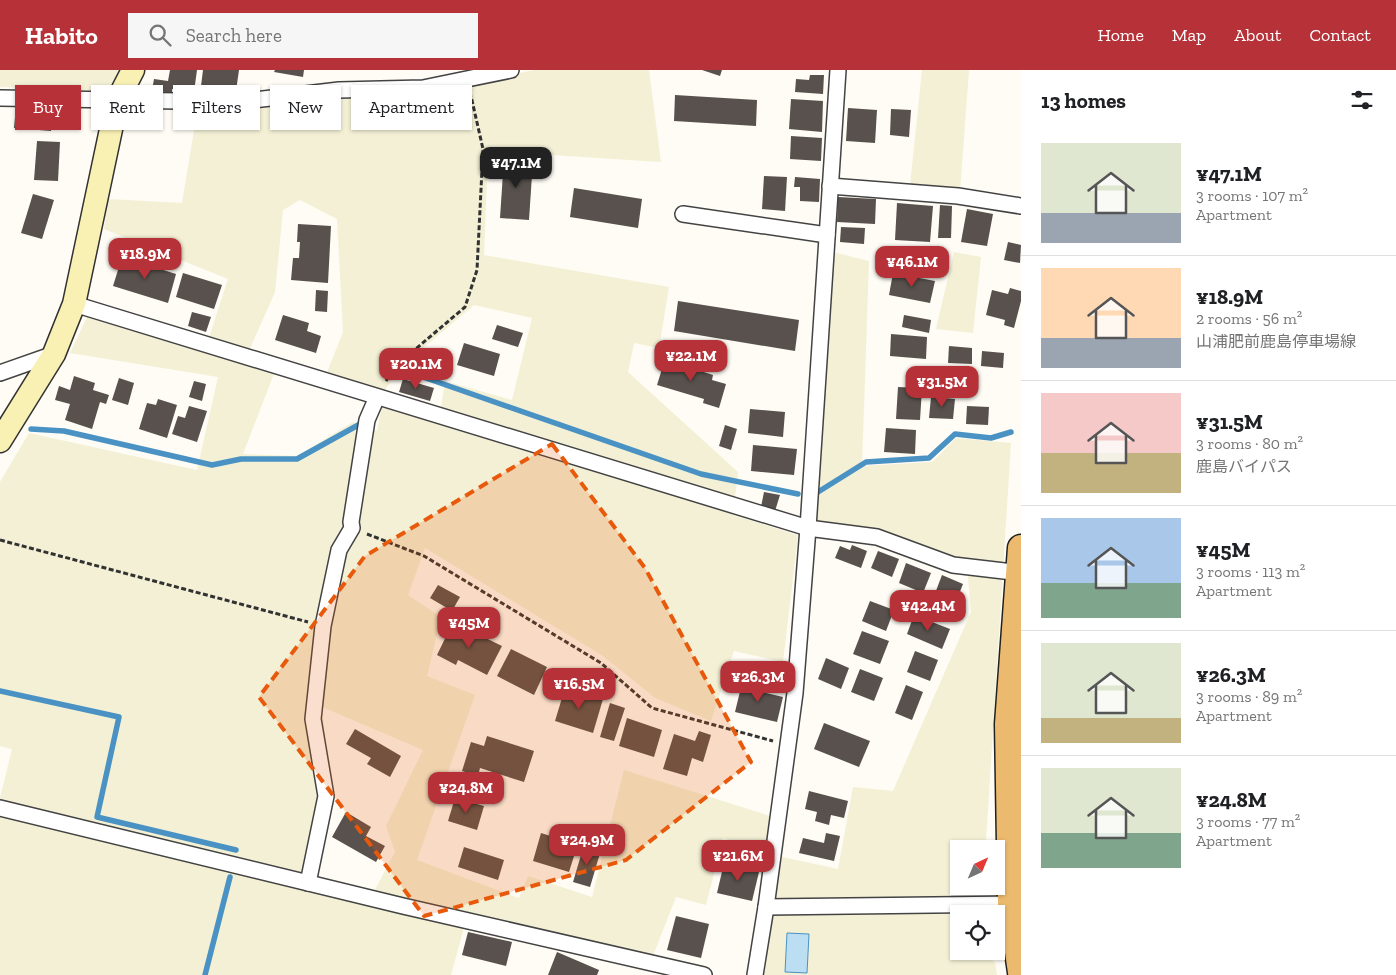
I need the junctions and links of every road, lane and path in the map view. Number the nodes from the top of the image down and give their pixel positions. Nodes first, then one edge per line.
1 (133, 70) edge
2 (511, 70) edge
3 (838, 70) edge
4 (467, 79) junction
5 (125, 85) edge
6 (0, 98) edge
7 (91, 100) edge
8 (163, 101) edge
9 (111, 130) edge
10 (830, 186) junction
11 (1021, 206) edge
12 (683, 214) dead end
13 (827, 236) junction
14 (74, 304) junction
15 (54, 354) junction
16 (0, 373) edge
17 (391, 373) dead end
18 (377, 397) junction
19 (0, 441) edge
20 (352, 528) junction
21 (808, 528) junction
22 (0, 540) edge
23 (1020, 564) edge
24 (323, 626) junction
25 (788, 746) junction
26 (0, 808) edge
27 (308, 883) junction
28 (1016, 904) edge
29 (766, 908) junction
30 (1021, 972) edge
31 (704, 975) edge
32 (754, 975) edge

1 - 5 main road
2 - 4 street
3 - 10 street
4 - 8 street
4 - 17 path
6 - 7 street
9 - 14 main road
10 - 11 street
10 - 13 street
12 - 13 street
13 - 21 street
14 - 15 main road
14 - 18 street
15 - 16 street
15 - 19 main road
18 - 20 street
18 - 21 street
20 - 24 street
20 - 25 path
21 - 23 street
21 - 25 street
22 - 24 path
23 - 28 highway
24 - 27 street
25 - 29 street
26 - 27 street
27 - 31 street
28 - 29 street
28 - 30 highway
29 - 32 street

